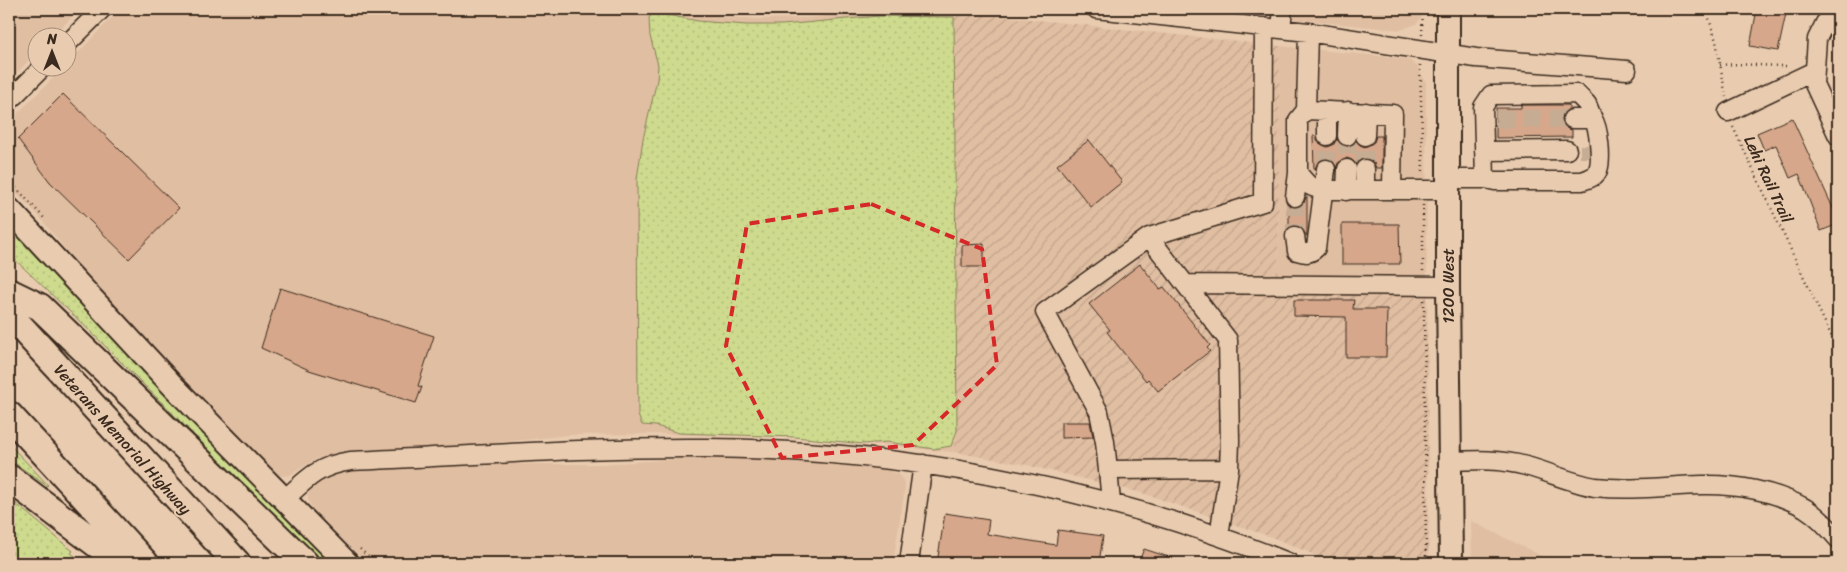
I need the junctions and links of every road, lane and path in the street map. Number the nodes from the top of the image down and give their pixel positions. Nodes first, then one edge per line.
1 (102, 9) edge
2 (1096, 9) edge
3 (1283, 9) edge
4 (1423, 9) edge
5 (1448, 9) edge
6 (1706, 9) edge
7 (1836, 9) edge
8 (1424, 14) dead end
9 (1272, 28) junction
10 (1308, 32) junction
11 (78, 33) edge
12 (1448, 54) junction
13 (1720, 65) junction
14 (1794, 66) dead end
15 (1627, 70) dead end
16 (1814, 71) junction
17 (32, 78) edge
18 (1420, 78) dead end
19 (9, 101) edge
20 (1306, 110) junction
21 (1327, 111) junction
22 (1348, 111) junction
23 (1366, 112) junction
24 (1728, 112) junction
25 (1572, 119) tunnel mouth
26 (1327, 136) tunnel mouth
27 (1347, 136) tunnel mouth
28 (1365, 136) tunnel mouth
29 (1838, 136) edge
30 (1592, 138) junction
31 (1567, 150) dead end
32 (1484, 151) junction
33 (1365, 168) tunnel mouth
34 (1326, 169) tunnel mouth
35 (1347, 169) tunnel mouth
36 (1298, 173) junction
37 (1485, 179) junction
38 (1582, 181) junction
39 (1448, 184) junction
40 (1324, 190) junction
41 (1365, 190) junction
42 (1392, 190) junction
43 (1423, 190) junction
44 (1346, 191) junction
45 (1295, 197) tunnel mouth
46 (9, 208) edge
47 (1296, 236) tunnel mouth
48 (1150, 238) junction
49 (1186, 284) junction
50 (1424, 286) junction
51 (1448, 286) junction
52 (9, 292) edge
53 (9, 314) edge
54 (1838, 350) edge
55 (9, 415) edge
56 (1450, 461) junction
57 (923, 464) junction
58 (1229, 469) junction
59 (1108, 470) junction
60 (9, 478) edge
61 (284, 500) junction
62 (1111, 502) junction
63 (1219, 536) junction
64 (1838, 539) edge
65 (122, 563) edge
66 (145, 563) edge
67 (236, 563) edge
68 (305, 563) edge
69 (347, 563) edge
70 (909, 563) edge
71 (1290, 563) edge
72 (1426, 563) edge
73 (1451, 563) edge

1 - 11 street
2 - 9 street
3 - 9 street
4 - 8 path
5 - 12 main road, 1200 West
6 - 13 path, Lehi Rail Trail
7 - 16 street
9 - 10 street
9 - 48 street
10 - 12 street
10 - 20 street
12 - 15 street
12 - 39 main road, 1200 West
13 - 14 path
13 - 24 path, Lehi Rail Trail
16 - 24 street
16 - 29 street
17 - 19 street
18 - 43 path
20 - 21 street
20 - 36 street
21 - 22 street
21 - 26 street
22 - 23 street
22 - 27 street
23 - 28 street
23 - 42 street
24 - 54 path, Lehi Rail Trail
25 - 30 street
30 - 32 street
30 - 38 street
30 - 38 street
31 - 32 street
32 - 37 street
33 - 41 street
34 - 40 street
35 - 44 street
36 - 40 street
36 - 45 street
37 - 38 street
37 - 39 street
39 - 43 street
39 - 51 main road, 1200 West
40 - 44 street
40 - 47 street
41 - 42 street
41 - 44 street
42 - 43 street
43 - 50 path
46 - 61 main road
48 - 49 street
48 - 59 street
49 - 50 street
49 - 58 street
50 - 51 street
50 - 72 path
51 - 56 main road, 1200 West
52 - 68 highway
53 - 67 highway, Veterans Memorial Highway
55 - 66 highway
56 - 64 street
56 - 73 main road, 1200 West
57 - 61 street
57 - 62 street
57 - 70 street
58 - 59 street
58 - 63 street
59 - 62 street
60 - 65 highway
61 - 69 main road
62 - 63 street
63 - 71 street

